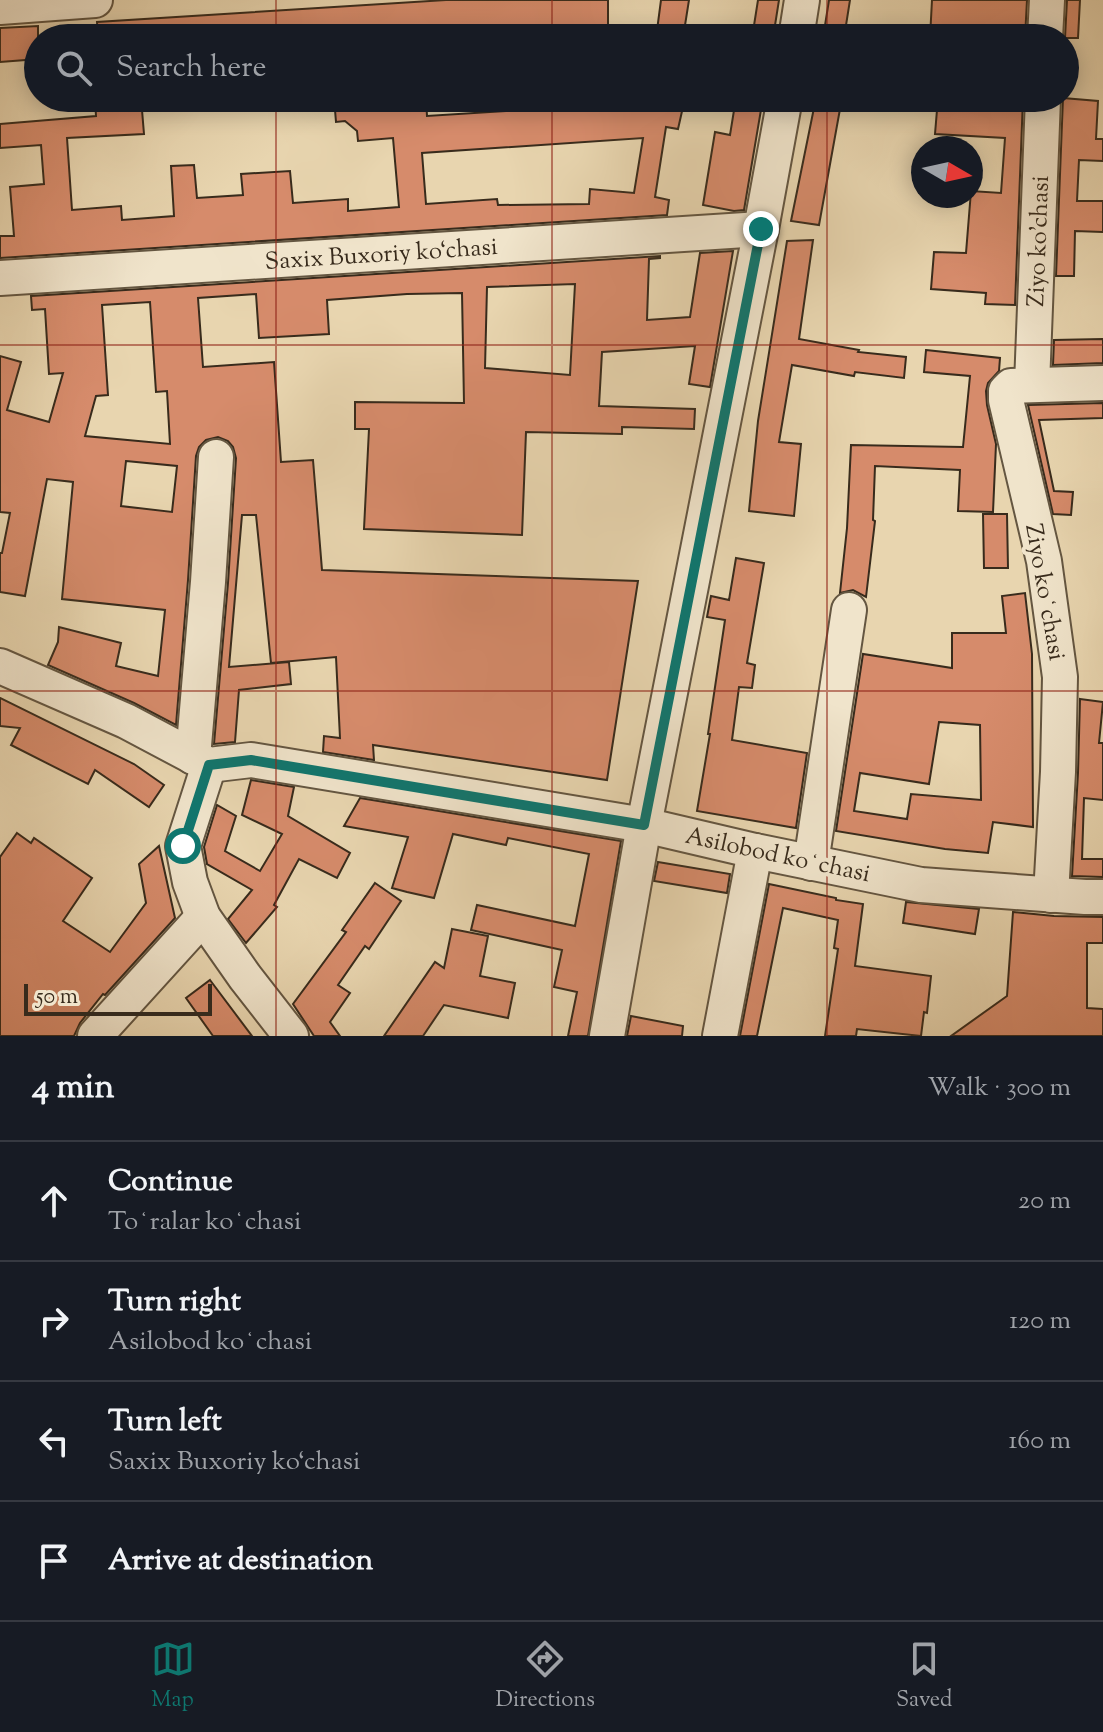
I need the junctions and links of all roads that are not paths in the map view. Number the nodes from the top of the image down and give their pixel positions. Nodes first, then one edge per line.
1 (95, 0) edge
2 (802, 0) edge
3 (1047, 0) edge
4 (0, 7) edge
5 (798, 24) edge
6 (1046, 24) edge
7 (782, 112) edge
8 (1042, 112) edge
9 (761, 229) junction
10 (0, 278) edge
11 (1103, 383) edge
12 (1032, 385) junction
13 (216, 457) dead end
14 (849, 610) dead end
15 (0, 666) edge
16 (201, 761) junction
17 (644, 825) junction
18 (755, 851) junction
19 (811, 863) junction
20 (1051, 895) junction
21 (1103, 897) edge
22 (203, 917) junction
23 (95, 1036) edge
24 (291, 1036) edge
25 (607, 1036) edge
26 (720, 1036) edge

1 - 4 street
2 - 5 street
3 - 6 street
7 - 9 street
8 - 12 street, Ziyo ko'chasi
9 - 10 street, Saxix Buxoriy ko‘chasi
9 - 17 street
11 - 12 street
12 - 20 street, Ziyo koʻchasi
13 - 16 street
14 - 19 street
15 - 16 street
16 - 17 street, Asilobod koʻchasi
16 - 22 street
17 - 18 street, Asilobod koʻchasi
17 - 25 street
18 - 19 street, Asilobod koʻchasi
18 - 26 street
19 - 20 street, Asilobod koʻchasi
20 - 21 street, Asilobod koʻchasi
22 - 23 street
22 - 24 street

